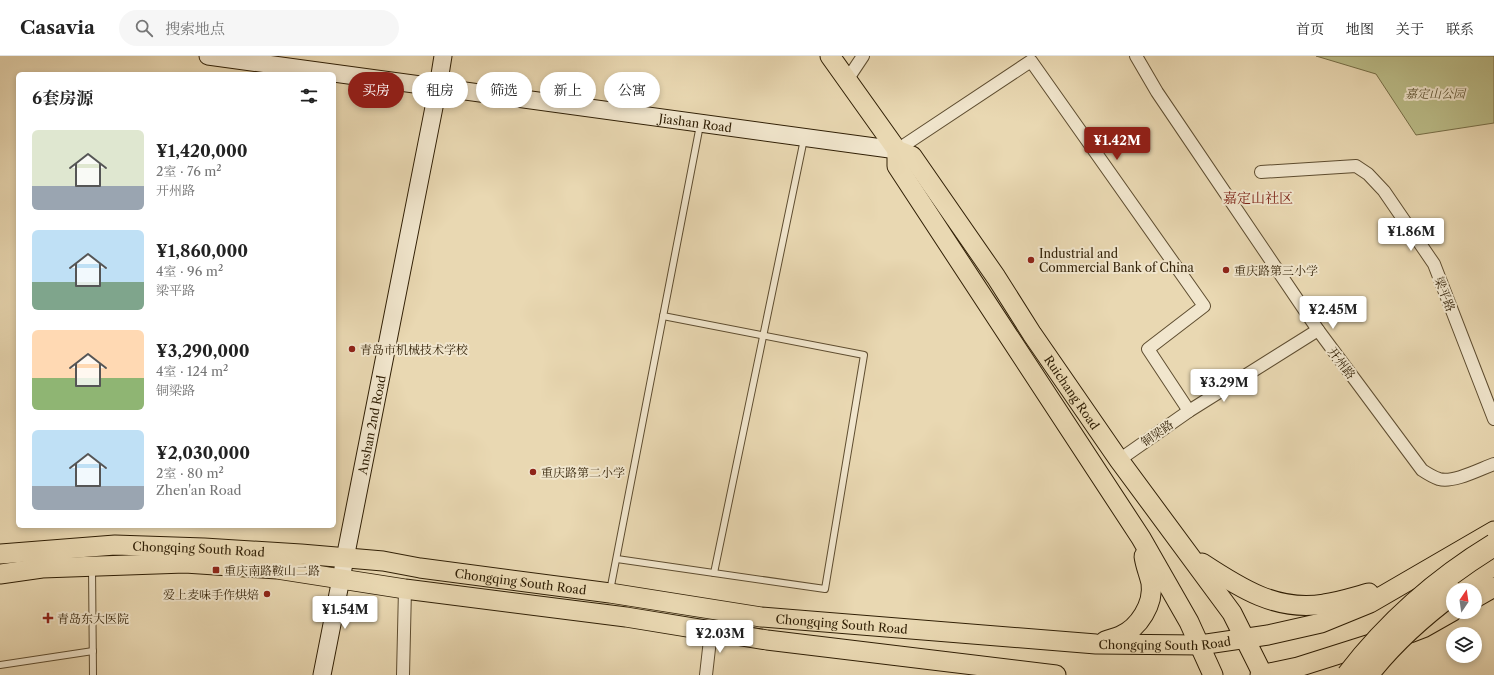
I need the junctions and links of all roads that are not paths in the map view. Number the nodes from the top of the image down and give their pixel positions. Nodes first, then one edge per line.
1 (208, 56) edge
2 (443, 56) edge
3 (830, 56) edge
4 (863, 56) edge
5 (1136, 56) edge
6 (327, 72) edge
7 (440, 72) edge
8 (336, 73) edge
9 (847, 80) junction
10 (412, 83) edge
11 (468, 91) edge
12 (434, 108) edge
13 (700, 123) junction
14 (804, 137) junction
15 (897, 150) junction
16 (1261, 172) dead end
17 (663, 316) junction
18 (1318, 330) junction
19 (763, 335) junction
20 (1189, 411) junction
21 (1494, 419) edge
22 (1118, 460) junction
23 (1494, 464) edge
24 (1494, 531) edge
25 (1141, 538) junction
26 (1494, 545) edge
27 (0, 554) edge
28 (1192, 557) junction
29 (344, 558) junction
30 (617, 559) junction
31 (1494, 564) edge
32 (92, 566) junction
33 (714, 573) junction
34 (0, 574) edge
35 (340, 579) junction
36 (1466, 583) edge
37 (1403, 584) junction
38 (1494, 587) edge
39 (405, 589) junction
40 (610, 593) junction
41 (1482, 594) edge
42 (1446, 598) edge
43 (1446, 615) edge
44 (1424, 628) junction
45 (711, 631) junction
46 (1245, 639) junction
47 (1096, 644) junction
48 (1200, 645) junction
49 (93, 651) junction
50 (0, 665) edge
51 (1030, 673) edge
52 (93, 675) edge
53 (322, 675) edge
54 (403, 675) edge
55 (706, 675) edge
56 (1056, 675) edge
57 (1213, 675) edge
58 (1262, 675) edge
59 (1348, 675) edge
60 (1356, 675) edge
61 (1367, 675) edge

1 - 6 street, Jiashan Road
2 - 7 street, Anshan 2nd Road
3 - 9 main road, Ruichang Road
4 - 9 street
5 - 18 street, 开州路
8 - 10 street, Jiashan Road
9 - 15 main road, Ruichang Road
11 - 13 street, Jiashan Road
12 - 29 street, Anshan 2nd Road
13 - 14 street, Jiashan Road
13 - 17 lane
14 - 15 street, Jiashan Road
14 - 19 lane
15 - 20 street
15 - 22 main road, Ruichang Road
15 - 25 main road, Ruichang Road
16 - 21 street, 梁平路
17 - 19 lane
17 - 30 lane
18 - 20 street, 铜梁路
18 - 23 street, 开州路
19 - 33 lane
19 - 33 lane
20 - 22 street, 铜梁路
22 - 28 main road, Ruichang Road
24 - 37 main road, Chongqing South Road
25 - 47 main road
25 - 48 main road, Ruichang Road
26 - 59 highway, bridge
27 - 29 main road, Chongqing South Road
28 - 37 main road
28 - 46 main road, Ruichang Road
29 - 35 street, Anshan 2nd Road
29 - 40 main road, Chongqing South Road
30 - 33 lane
30 - 40 lane
31 - 36 highway
32 - 34 main road, Chongqing South Road
32 - 35 main road, Chongqing South Road
32 - 49 lane
35 - 39 main road, Chongqing South Road
35 - 53 street, Anshan 2nd Road
37 - 46 main road, Chongqing South Road
38 - 41 main road
39 - 45 main road, Chongqing South Road
39 - 54 street
40 - 47 main road, Chongqing South Road
42 - 61 highway, bridge
43 - 44 main road
44 - 58 main road
44 - 60 main road
45 - 51 main road, Chongqing South Road
45 - 55 street
46 - 48 main road, Chongqing South Road
46 - 58 main road, Ruichang Road
47 - 48 main road, Chongqing South Road
48 - 57 main road, Ruichang Road
49 - 50 lane
49 - 52 lane
51 - 56 main road, Chongqing South Road

